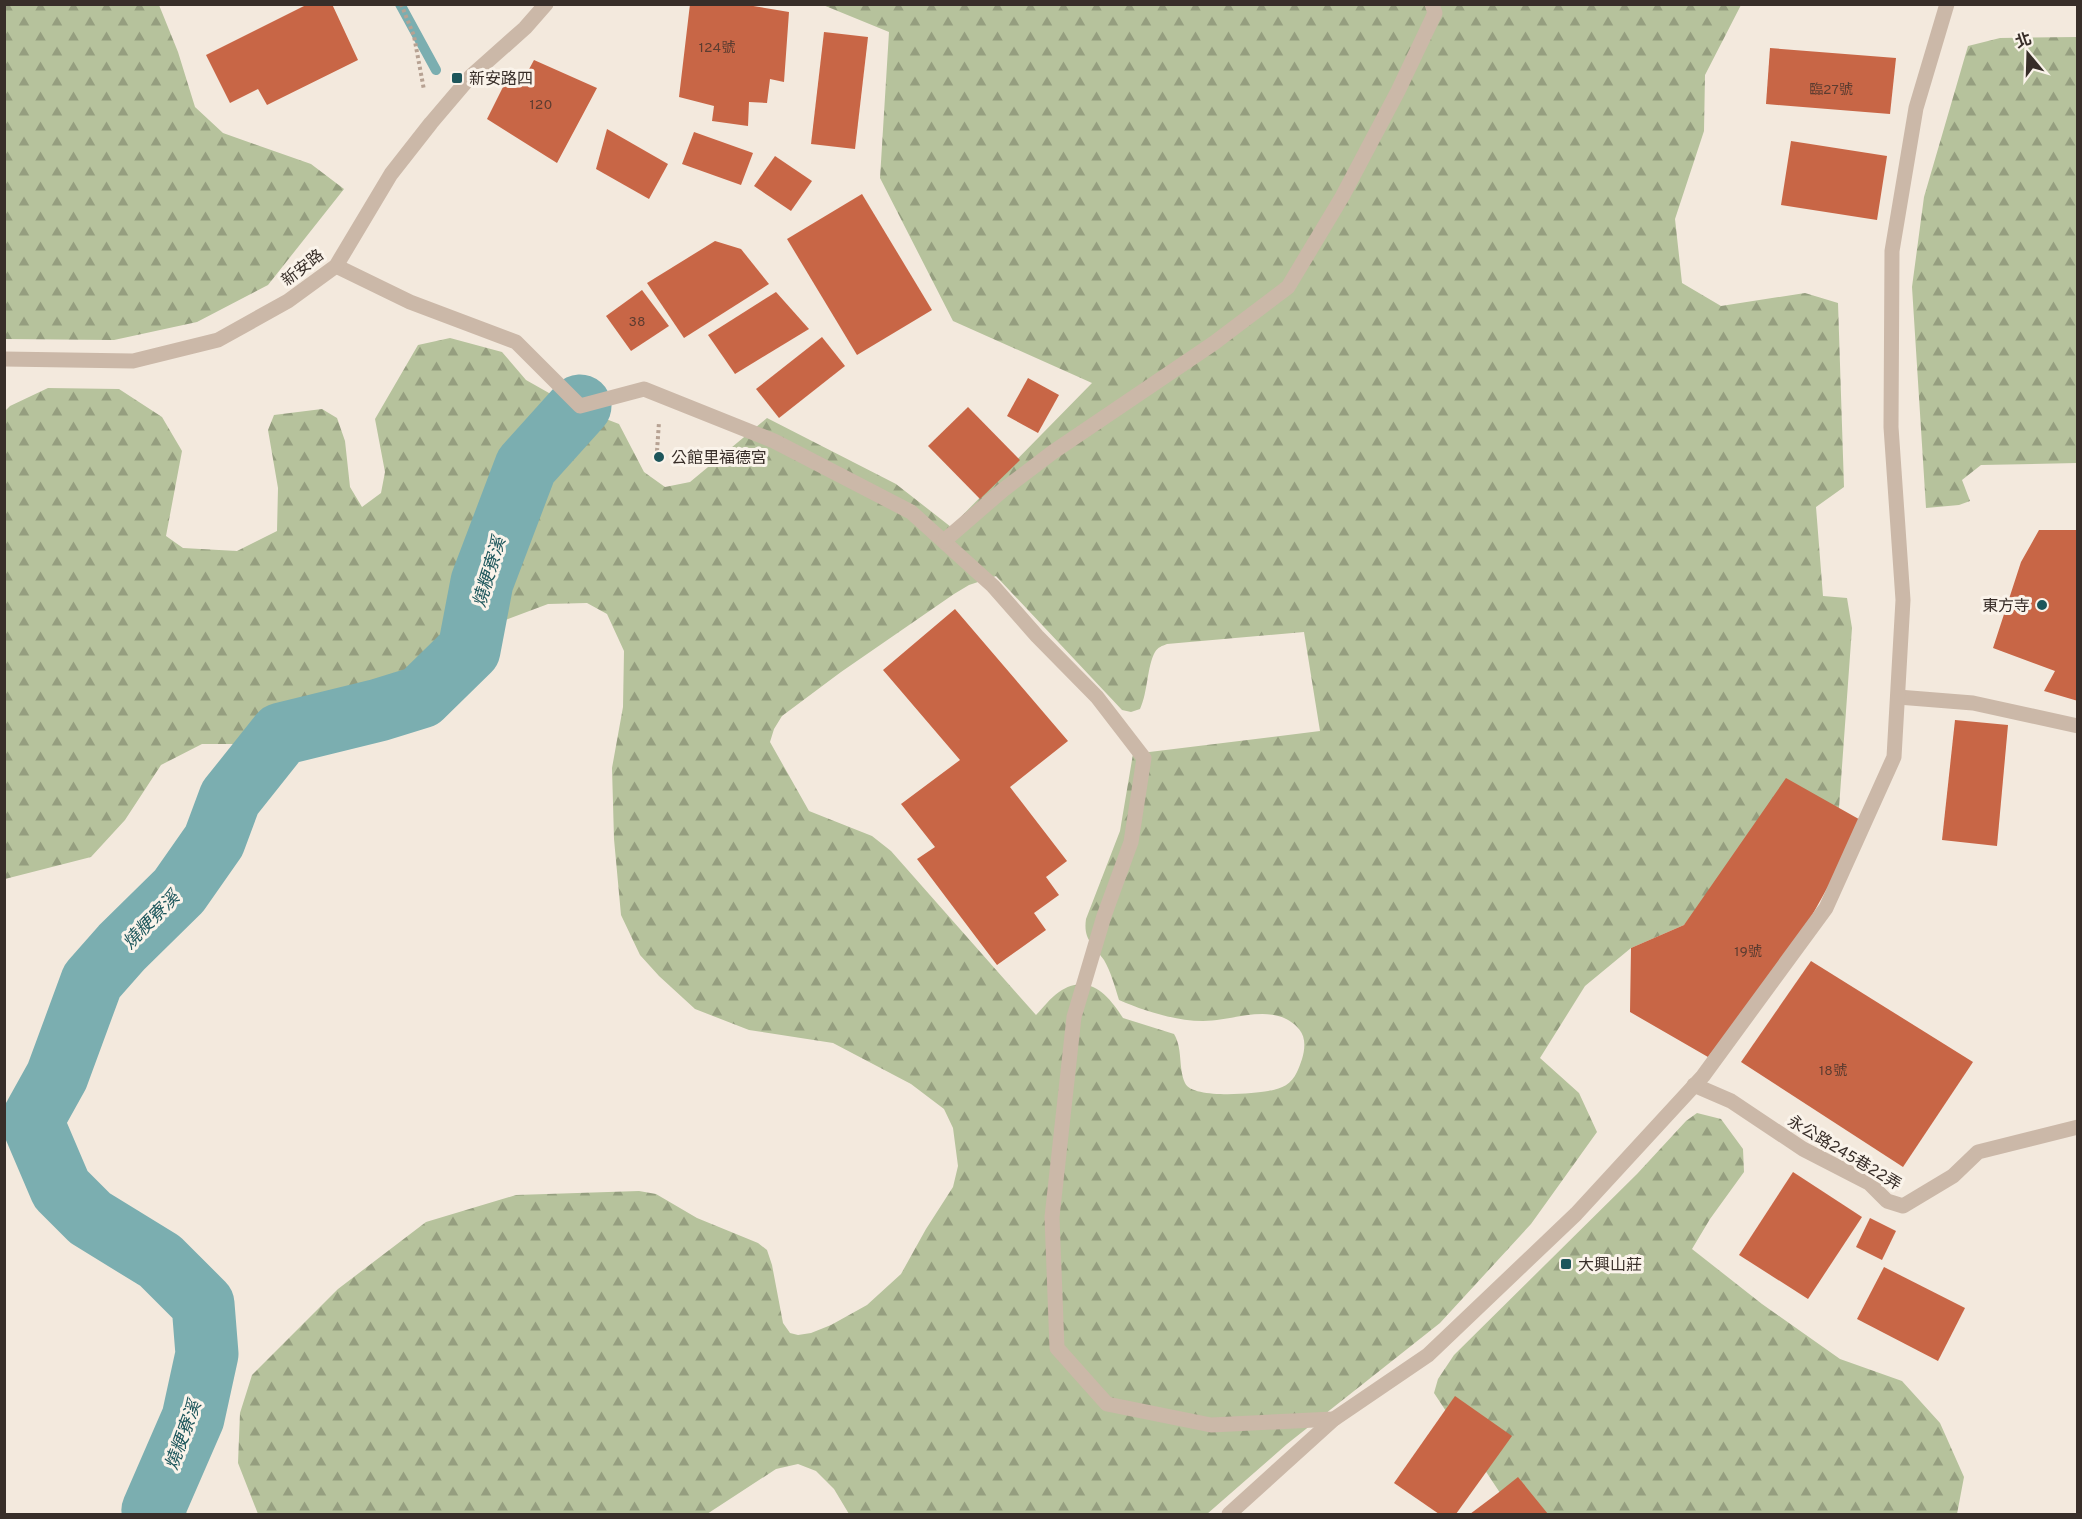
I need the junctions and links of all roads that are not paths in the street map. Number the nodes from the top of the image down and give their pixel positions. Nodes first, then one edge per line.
1 (546, 4) edge
2 (1432, 4) edge
3 (1947, 4) edge
4 (336, 266) junction
5 (4, 359) edge
6 (944, 541) junction
7 (1898, 697) junction
8 (2078, 726) edge
9 (1694, 1085) junction
10 (2078, 1127) edge
11 (1334, 1419) junction
12 (1229, 1515) edge

1 - 4 street, 新安路
2 - 6 street
3 - 7 street
4 - 5 street, 新安路
4 - 6 street
6 - 11 street
7 - 8 street
7 - 9 street
9 - 10 street, 永公路245巷22弄
9 - 11 street
11 - 12 street

